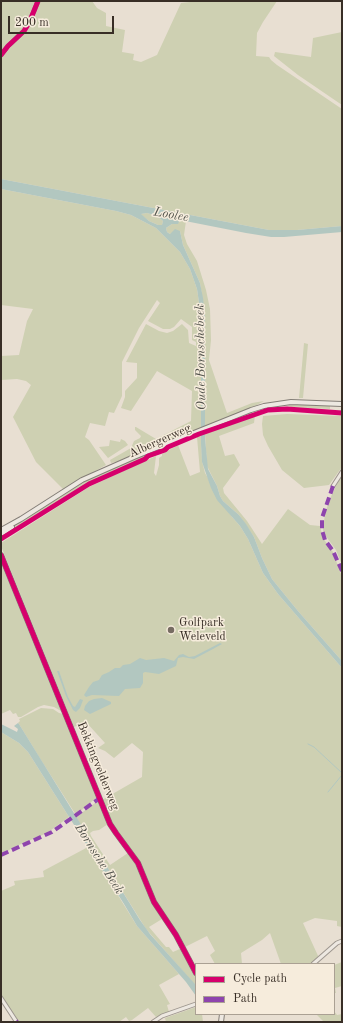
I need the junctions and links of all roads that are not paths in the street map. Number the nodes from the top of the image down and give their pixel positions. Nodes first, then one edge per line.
1 (38, 1) edge
2 (1, 55) edge
3 (342, 404) edge
4 (342, 472) edge
5 (332, 486) dead end
6 (21, 519) junction
7 (1, 530) edge
8 (1, 534) edge
9 (1, 555) edge
10 (342, 941) edge
11 (315, 963) edge
12 (195, 971) edge
13 (1, 998) edge
14 (195, 1004) edge
15 (16, 1021) dead end
16 (153, 1022) edge

1 - 2 street
3 - 6 street, Albergerweg
4 - 5 street
6 - 7 street, Albergerweg
6 - 8 street, Albergerweg
9 - 12 street, Bekkingvelderweg
10 - 11 street
13 - 15 street
14 - 16 street

